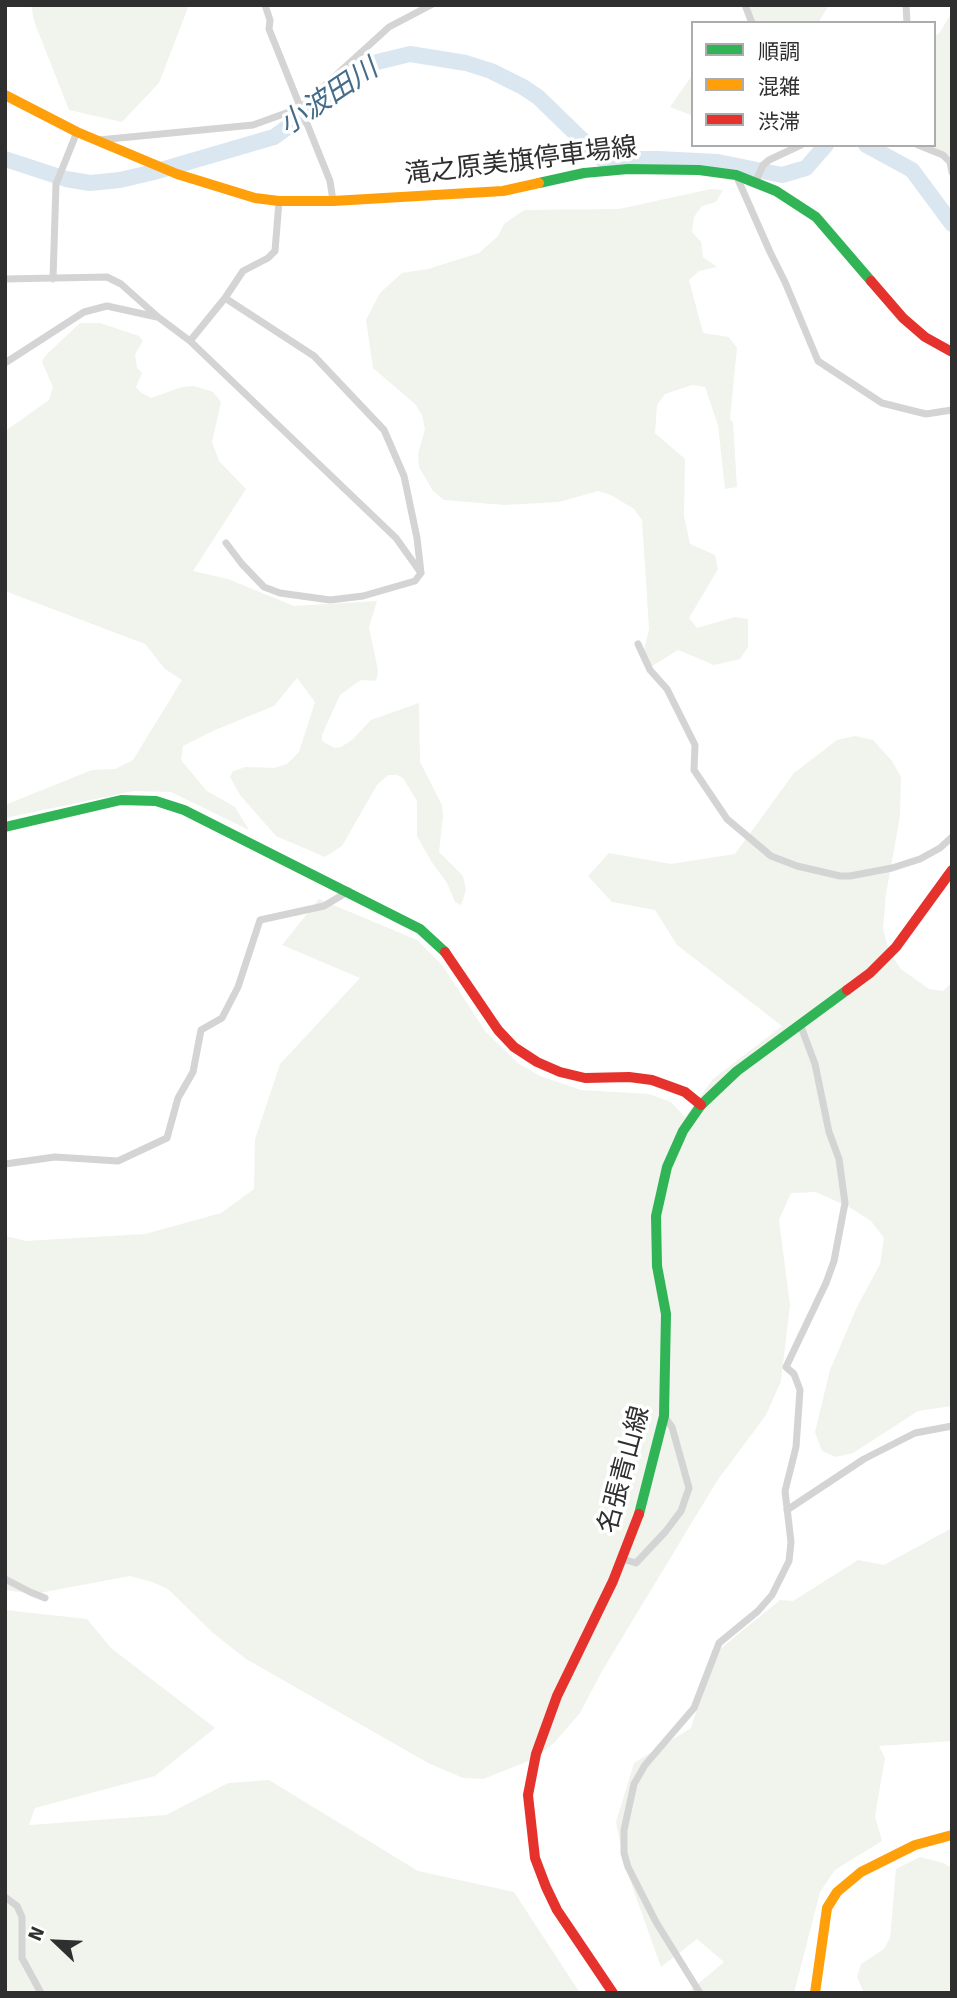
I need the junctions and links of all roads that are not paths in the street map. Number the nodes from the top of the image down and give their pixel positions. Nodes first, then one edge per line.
1 (265, 5) edge
2 (431, 5) edge
3 (5, 95) edge
4 (300, 110) junction
5 (77, 132) junction
6 (99, 141) junction
7 (797, 147) edge
8 (923, 147) edge
9 (952, 172) edge
10 (736, 175) junction
11 (756, 180) junction
12 (279, 201) junction
13 (333, 201) junction
14 (5, 279) edge
15 (52, 279) junction
16 (225, 298) junction
17 (158, 317) junction
18 (190, 341) junction
19 (952, 352) edge
20 (5, 363) edge
21 (952, 410) edge
22 (226, 543) dead end
23 (421, 572) junction
24 (638, 644) dead end
25 (5, 827) edge
26 (952, 836) edge
27 (952, 870) edge
28 (349, 891) junction
29 (800, 1024) junction
30 (701, 1105) junction
31 (5, 1164) edge
32 (664, 1416) junction
33 (952, 1426) edge
34 (787, 1510) junction
35 (622, 1559) junction
36 (5, 1578) edge
37 (45, 1598) dead end
38 (952, 1835) edge
39 (5, 1898) edge
40 (41, 1993) edge
41 (613, 1993) edge
42 (700, 1993) edge
43 (815, 1993) edge

1 - 4 street
2 - 4 street
3 - 5 main road, 滝之原美旗停車場線
4 - 6 street
4 - 13 street
5 - 6 main road, 滝之原美旗停車場線
5 - 15 street
6 - 12 main road, 滝之原美旗停車場線
7 - 11 street
8 - 9 street
10 - 11 main road, 滝之原美旗停車場線
10 - 13 main road, 滝之原美旗停車場線
10 - 21 street
11 - 19 main road, 滝之原美旗停車場線
12 - 13 main road, 滝之原美旗停車場線
12 - 16 street
14 - 15 street
15 - 17 street
16 - 18 street
16 - 23 street
17 - 18 street
17 - 20 street
18 - 23 street
22 - 23 street
24 - 26 street
25 - 28 main road
27 - 29 main road, 名張青山線
28 - 30 main road
28 - 31 street
29 - 30 main road, 名張青山線
29 - 34 street
30 - 32 main road, 名張青山線
32 - 35 main road, 名張青山線
32 - 35 street
33 - 34 street
34 - 42 street
35 - 41 main road, 名張青山線
36 - 37 street
38 - 43 main road
39 - 40 street

